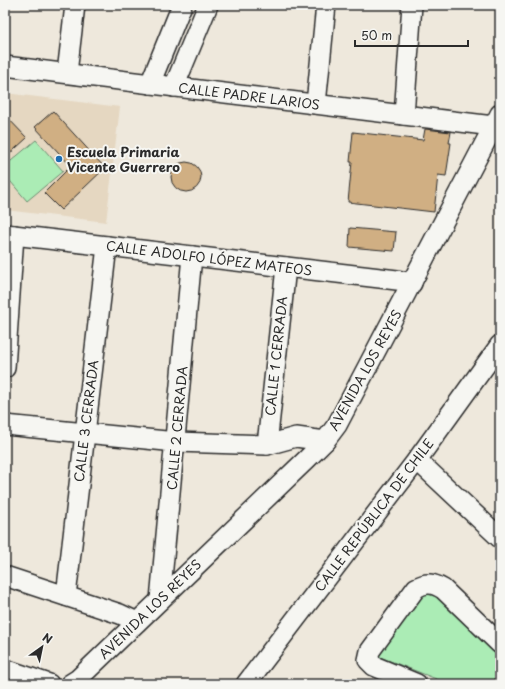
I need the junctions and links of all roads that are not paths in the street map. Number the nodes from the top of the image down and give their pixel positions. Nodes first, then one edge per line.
1 (75, 5) edge
2 (182, 5) edge
3 (208, 5) edge
4 (326, 5) edge
5 (412, 5) edge
6 (5, 66) edge
7 (67, 73) junction
8 (150, 84) junction
9 (174, 87) junction
10 (316, 104) junction
11 (404, 115) junction
12 (497, 120) edge
13 (10, 235) edge
14 (107, 246) junction
15 (192, 256) junction
16 (286, 267) junction
17 (412, 283) junction
18 (500, 345) edge
19 (5, 368) edge
20 (5, 425) edge
21 (85, 434) junction
22 (325, 440) junction
23 (176, 442) junction
24 (267, 445) junction
25 (417, 460) junction
26 (500, 538) edge
27 (5, 576) edge
28 (66, 596) junction
29 (160, 600) junction
30 (137, 622) junction
31 (500, 644) edge
32 (5, 669) edge
33 (49, 684) edge
34 (70, 684) edge
35 (246, 684) edge
36 (417, 684) edge

1 - 7 street
2 - 8 street
3 - 9 street
4 - 10 street
5 - 11 street
6 - 7 street, CALLE PADRE LARIOS
7 - 8 street, CALLE PADRE LARIOS
8 - 9 street, CALLE PADRE LARIOS
9 - 10 street, CALLE PADRE LARIOS
10 - 11 street, CALLE PADRE LARIOS
11 - 12 street, CALLE PADRE LARIOS
12 - 17 street, AVENIDA LOS REYES
13 - 14 street, CALLE ADOLFO LÓPEZ MATEOS
13 - 19 street
14 - 15 street, CALLE ADOLFO LÓPEZ MATEOS
14 - 21 street, CALLE 3 CERRADA
15 - 16 street, CALLE ADOLFO LÓPEZ MATEOS
15 - 23 street, CALLE 2 CERRADA
16 - 17 street, CALLE ADOLFO LÓPEZ MATEOS
16 - 24 street, CALLE 1 CERRADA
17 - 22 street, AVENIDA LOS REYES
18 - 25 street, CALLE REPÚBLICA DE CHILE
20 - 21 street
21 - 23 street
21 - 28 street, CALLE 3 CERRADA
22 - 24 street
22 - 29 street, AVENIDA LOS REYES
23 - 24 street
23 - 29 street, CALLE 2 CERRADA
25 - 26 street
25 - 35 street, CALLE REPÚBLICA DE CHILE
27 - 28 street
28 - 30 street
29 - 30 street, AVENIDA LOS REYES
30 - 34 street, AVENIDA LOS REYES
31 - 36 street
32 - 33 street

